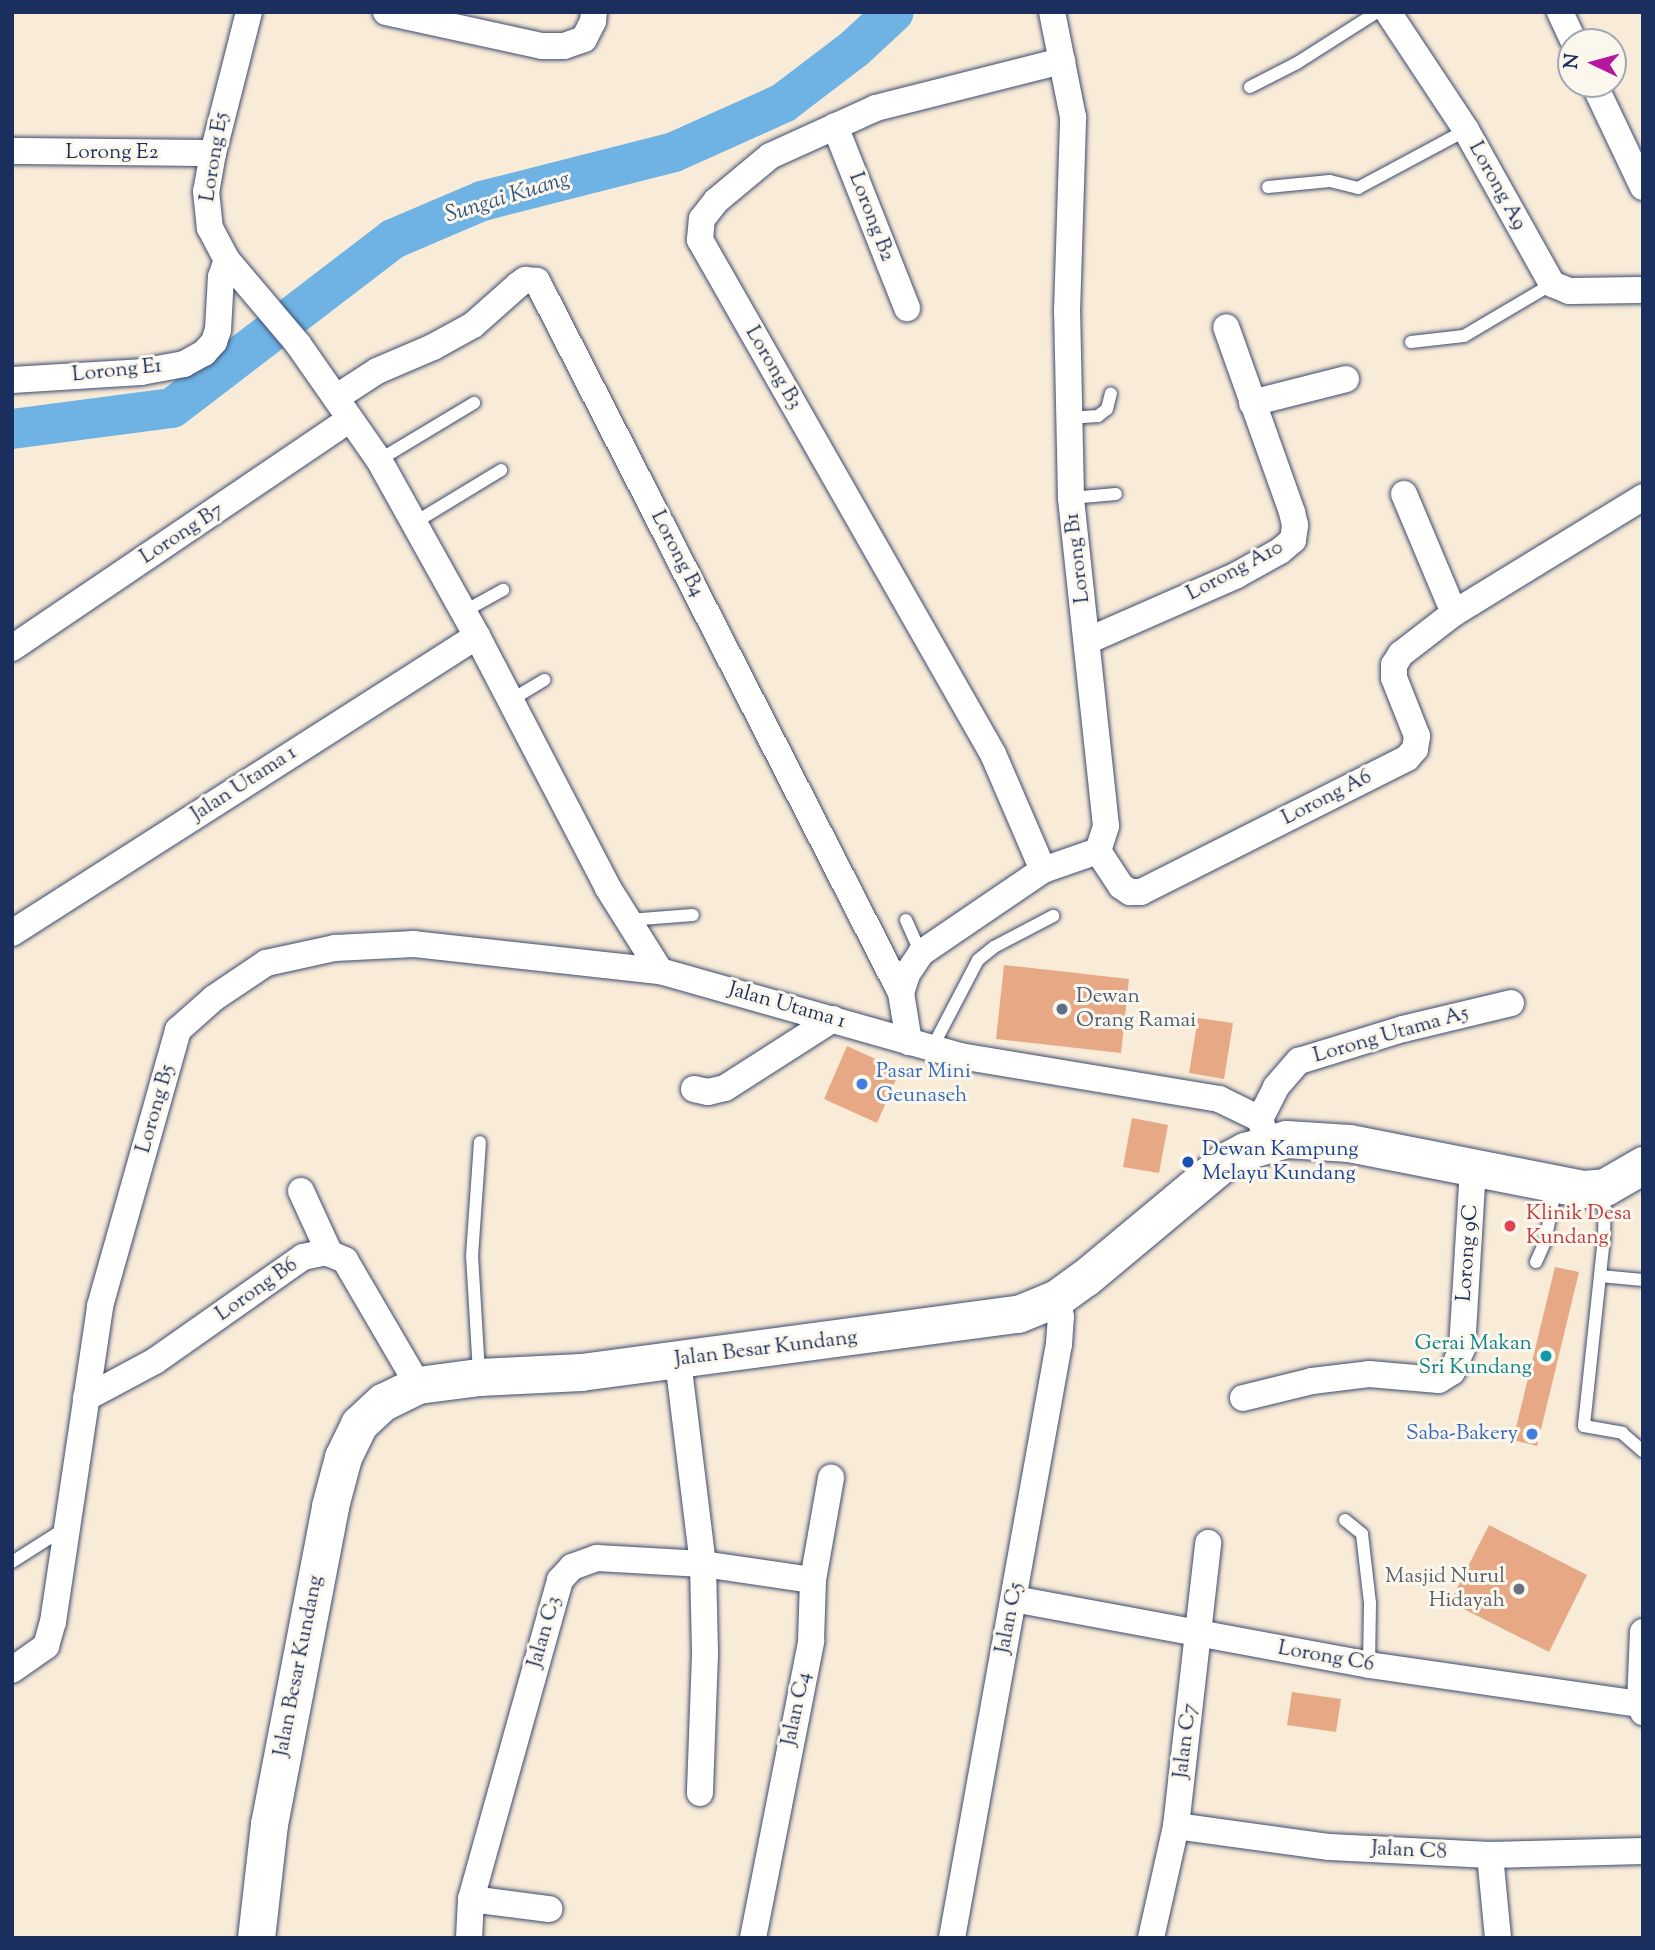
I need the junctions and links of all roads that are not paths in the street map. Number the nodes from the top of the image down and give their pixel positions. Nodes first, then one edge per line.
1 (249, 12) edge
2 (386, 12) edge
3 (594, 12) edge
4 (1052, 12) edge
5 (1377, 12) edge
6 (1388, 12) edge
7 (1560, 12) edge
8 (1567, 28) edge
9 (1062, 61) junction
10 (1250, 88) dead end
11 (1601, 98) edge
12 (835, 126) junction
13 (1466, 130) junction
14 (12, 151) edge
15 (213, 153) junction
16 (1268, 187) dead end
17 (1643, 187) edge
18 (227, 260) junction
19 (1552, 284) junction
20 (1643, 290) edge
21 (907, 308) dead end
22 (1226, 327) dead end
23 (1411, 342) dead end
24 (1346, 379) dead end
25 (12, 380) edge
26 (1111, 393) dead end
27 (474, 403) dead end
28 (1252, 403) junction
29 (344, 408) junction
30 (1068, 418) junction
31 (379, 460) junction
32 (501, 470) dead end
33 (1116, 494) dead end
34 (1404, 494) dead end
35 (1071, 498) junction
36 (1643, 498) edge
37 (414, 523) junction
38 (503, 590) dead end
39 (463, 612) junction
40 (1454, 612) junction
41 (477, 636) junction
42 (1087, 641) junction
43 (12, 648) edge
44 (544, 680) dead end
45 (511, 700) junction
46 (1098, 851) junction
47 (1043, 870) junction
48 (693, 915) dead end
49 (1053, 916) dead end
50 (628, 920) junction
51 (906, 920) dead end
52 (12, 933) edge
53 (921, 953) junction
54 (660, 971) junction
55 (901, 993) junction
56 (1511, 1003) dead end
57 (833, 1019) junction
58 (920, 1045) junction
59 (694, 1089) dead end
60 (1264, 1131) junction
61 (480, 1142) dead end
62 (1643, 1165) edge
63 (1473, 1169) junction
64 (1556, 1186) junction
65 (1605, 1187) junction
66 (301, 1191) dead end
67 (330, 1254) junction
68 (1536, 1262) dead end
69 (1600, 1276) junction
70 (1643, 1280) edge
71 (1057, 1298) junction
72 (678, 1360) junction
73 (479, 1377) junction
74 (418, 1385) junction
75 (86, 1398) junction
76 (1243, 1398) dead end
77 (1643, 1451) edge
78 (831, 1478) dead end
79 (1345, 1520) dead end
80 (65, 1528) junction
81 (1208, 1543) dead end
82 (12, 1562) edge
83 (703, 1564) junction
84 (813, 1580) junction
85 (1014, 1599) junction
86 (1643, 1632) edge
87 (1198, 1635) junction
88 (1369, 1665) junction
89 (12, 1670) edge
90 (1641, 1708) edge
91 (700, 1793) dead end
92 (1176, 1826) junction
93 (1643, 1851) edge
94 (1490, 1855) junction
95 (471, 1899) junction
96 (549, 1909) dead end
97 (256, 1938) edge
98 (469, 1938) edge
99 (753, 1938) edge
100 (952, 1938) edge
101 (1151, 1938) edge
102 (1498, 1938) edge

1 - 15 street, Lorong E5
2 - 3 street
4 - 9 street, Lorong B1
5 - 10 lane
6 - 13 street, Lorong A9
7 - 8 street
9 - 12 street, Lorong B3
9 - 30 street, Lorong B1
11 - 17 street
12 - 21 street, Lorong B2
12 - 47 street, Lorong B3
13 - 16 lane
13 - 19 street, Lorong A9
14 - 15 street, Lorong E2
15 - 18 street, Lorong E5
18 - 25 street, Lorong E1
18 - 29 street, Lorong E5
19 - 20 street
19 - 23 lane
22 - 28 street, Lorong A10
24 - 28 street
26 - 30 lane
27 - 31 lane
28 - 42 street, Lorong A10
29 - 31 street
29 - 43 street, Lorong B7
29 - 55 street, Lorong B4
30 - 35 street, Lorong B1
31 - 37 street
32 - 37 lane
33 - 35 lane
34 - 40 street
35 - 42 street, Lorong B1
36 - 40 street, Lorong A6
37 - 39 street
38 - 39 lane
39 - 41 street
40 - 46 street, Lorong A6
41 - 45 street
41 - 52 street, Jalan Utama 1
42 - 46 street, Lorong B1
44 - 45 lane
45 - 50 street
46 - 47 street
47 - 53 street
48 - 50 lane
49 - 58 lane
50 - 54 street
51 - 53 lane
53 - 55 street
54 - 57 street, Jalan Utama 1
54 - 75 street, Lorong B5
55 - 58 street, Lorong B4
56 - 60 street, Lorong Utama A5
57 - 58 street, Jalan Utama 1
57 - 59 street
58 - 60 street, Jalan Utama 1
60 - 63 main road, Jalan Besar Kundang
60 - 71 main road, Jalan Besar Kundang
61 - 73 lane
62 - 65 main road, Jalan Besar Kundang
63 - 64 main road, Jalan Besar Kundang
63 - 76 street, Lorong 9C
64 - 65 main road, Jalan Besar Kundang
64 - 68 lane
65 - 69 lane
66 - 67 street
67 - 74 street
67 - 75 street, Lorong B6
69 - 70 lane
69 - 77 lane
71 - 72 main road, Jalan Besar Kundang
71 - 85 street, Jalan C5
72 - 73 main road, Jalan Besar Kundang
72 - 83 street
73 - 74 main road, Jalan Besar Kundang
74 - 97 main road, Jalan Besar Kundang
75 - 80 street, Lorong B5
78 - 84 street, Jalan C4
79 - 88 lane
80 - 82 lane
80 - 89 street, Lorong B5
81 - 87 street, Jalan C7
83 - 84 street, Jalan C3
83 - 91 street
83 - 95 street, Jalan C3
84 - 99 street, Jalan C4
85 - 87 street, Lorong C6
85 - 100 street, Jalan C5
86 - 90 street
87 - 88 street, Lorong C6
87 - 92 street, Jalan C7
88 - 90 street, Lorong C6
92 - 94 street, Jalan C8
92 - 101 street, Jalan C7
93 - 94 street, Jalan C8
94 - 102 street
95 - 96 street
95 - 98 street, Jalan C3

